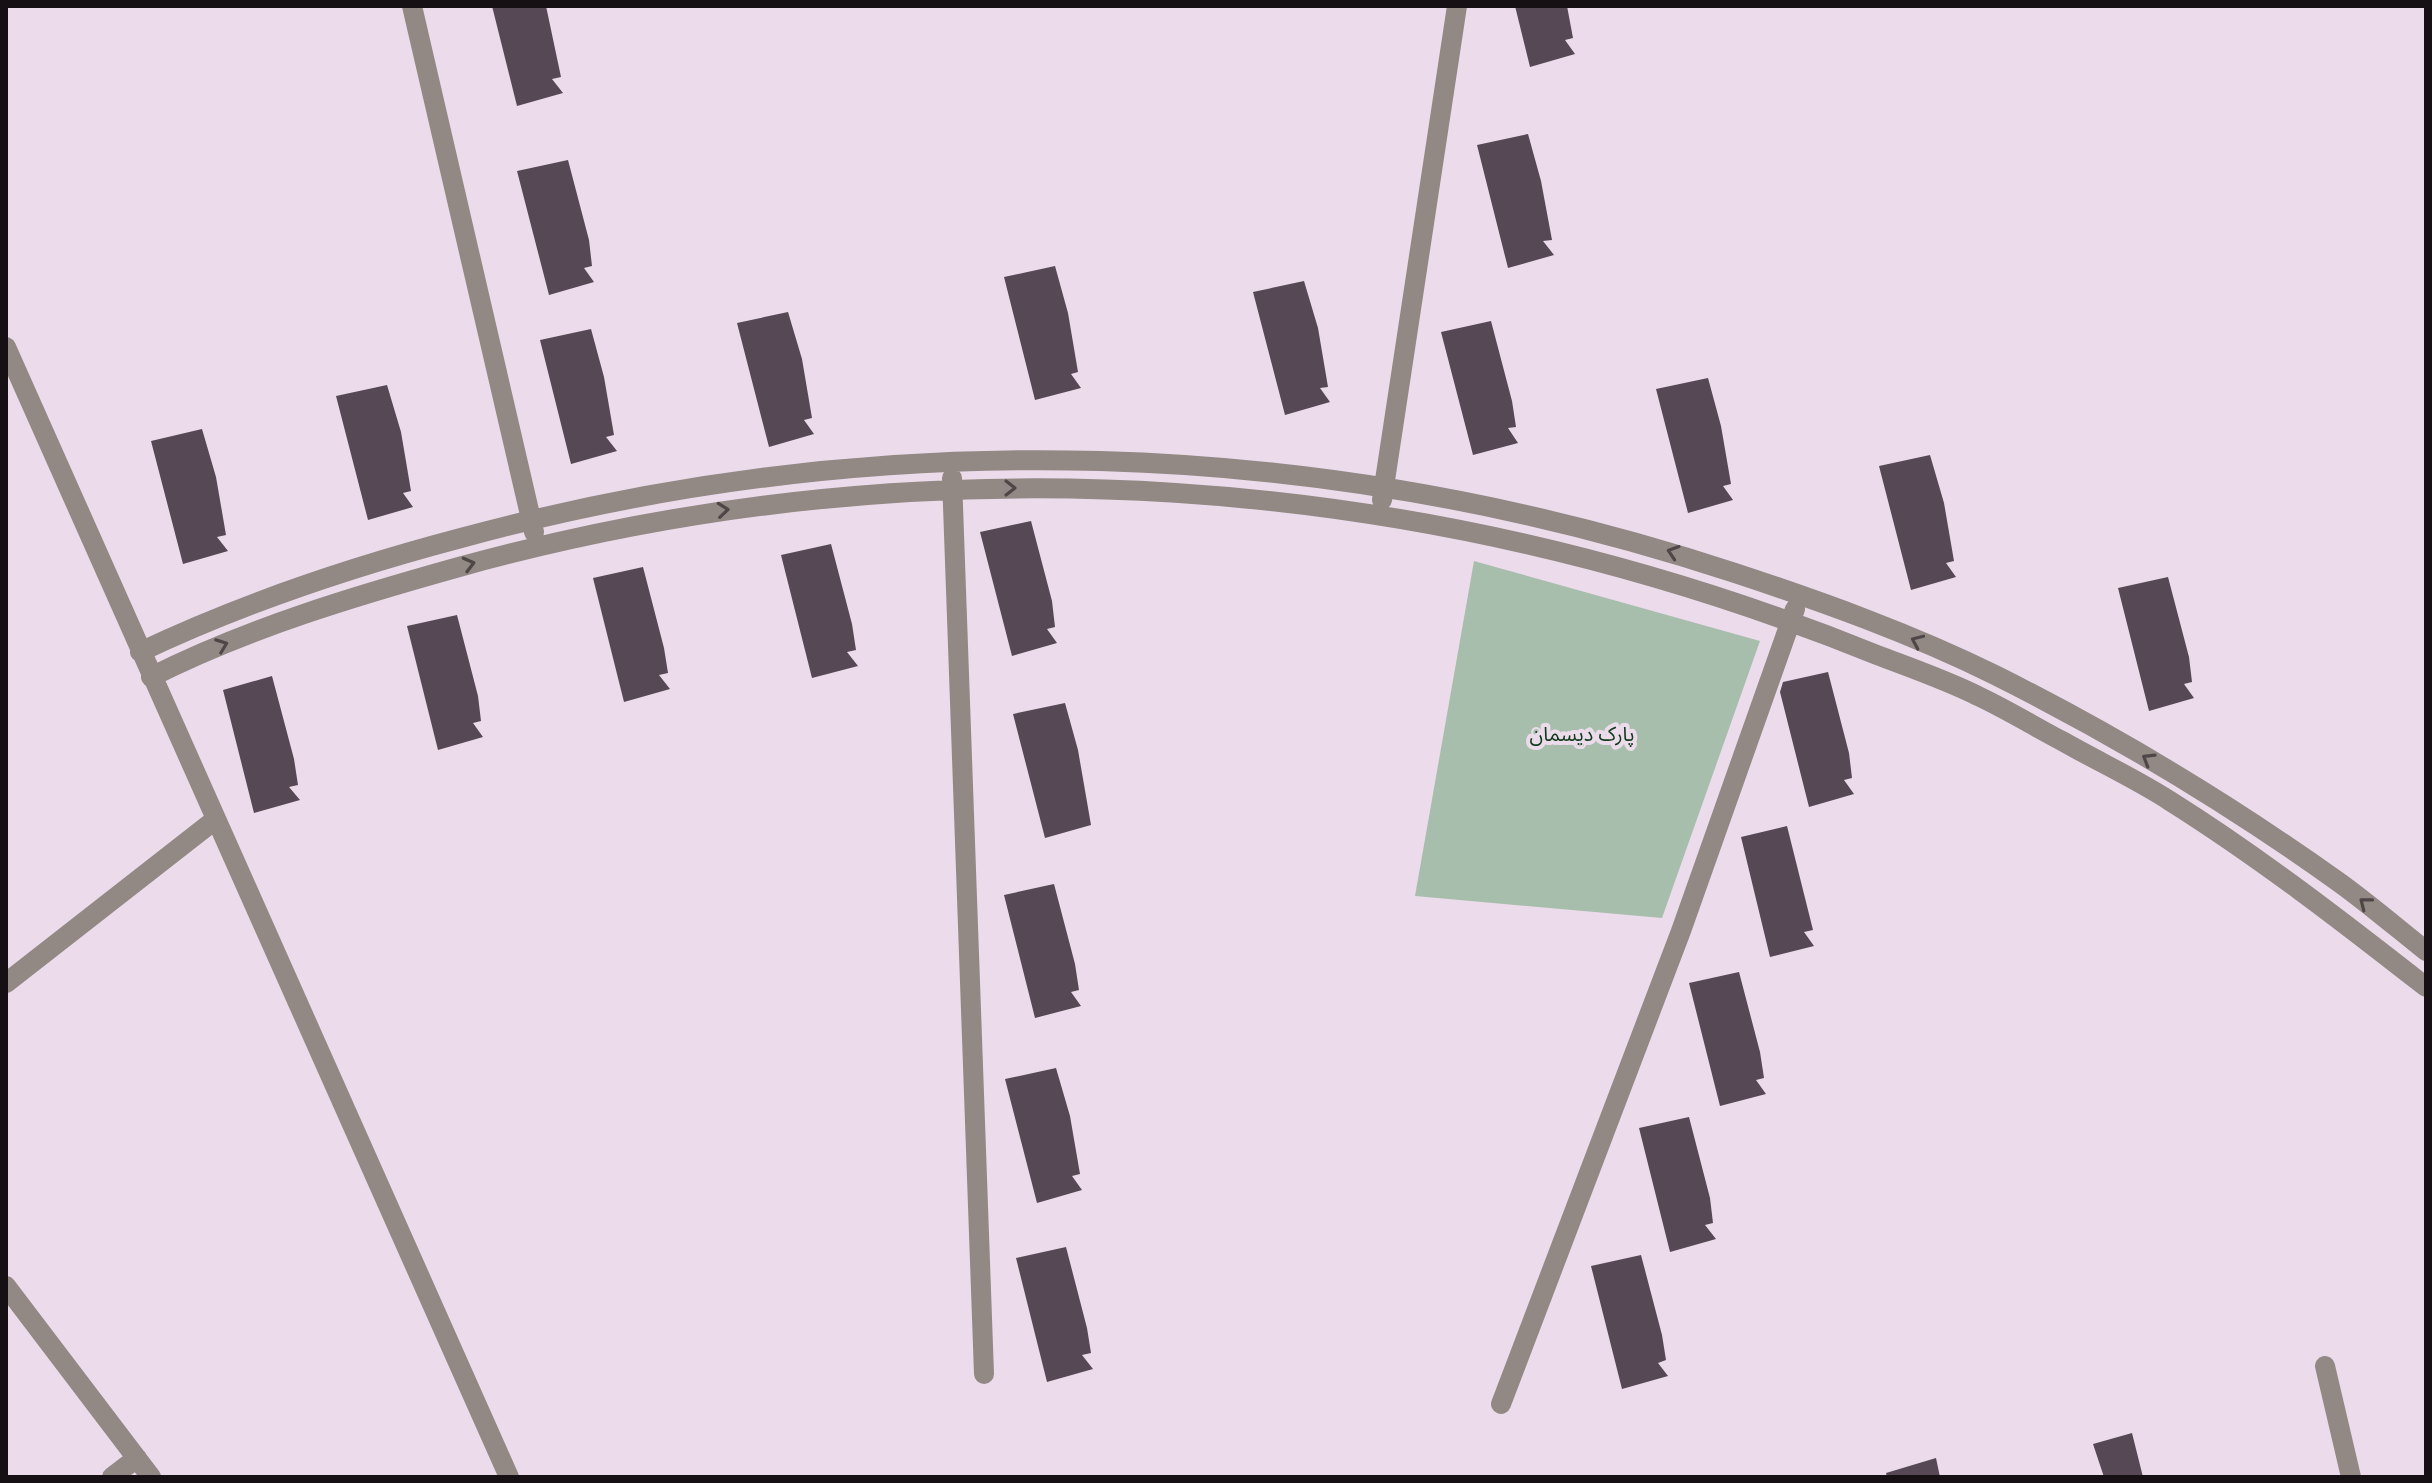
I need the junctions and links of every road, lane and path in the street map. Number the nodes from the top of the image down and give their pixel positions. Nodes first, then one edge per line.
1 (412, 6) edge
2 (1457, 6) edge
3 (6, 347) edge
4 (951, 462) junction
5 (1383, 487) junction
6 (953, 488) junction
7 (1380, 517) junction
8 (531, 519) junction
9 (537, 545) junction
10 (1802, 595) junction
11 (1790, 619) junction
12 (140, 652) junction
13 (151, 677) junction
14 (216, 819) junction
15 (2426, 951) edge
16 (6, 983) edge
17 (2426, 987) edge
18 (6, 1286) edge
19 (2325, 1366) dead end
20 (984, 1374) dead end
21 (1501, 1404) dead end
22 (137, 1458) junction
23 (112, 1477) edge
24 (151, 1477) edge
25 (509, 1477) edge
26 (2351, 1477) edge

1 - 8 street
2 - 5 street
3 - 12 street
4 - 5 street
4 - 6 street
4 - 8 street
5 - 7 street
10 -> 5 street
6 -> 7 street
9 -> 6 street
6 - 20 street
7 - 11 street
8 - 9 street
8 - 12 street
13 -> 9 street
10 - 11 street
15 -> 10 street
11 - 17 street
11 - 21 street
12 - 13 street
13 - 14 street
14 - 16 street
14 - 25 street
18 - 22 street
19 - 26 street
22 - 23 street
22 - 24 street

